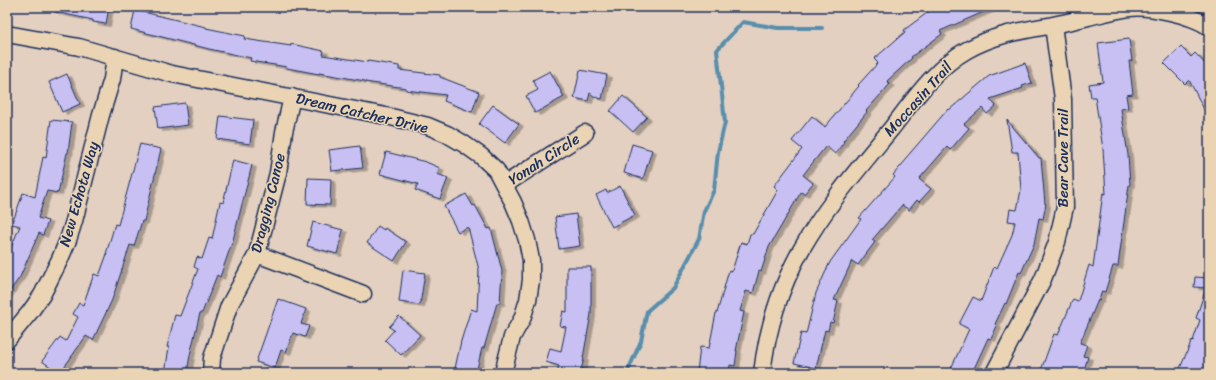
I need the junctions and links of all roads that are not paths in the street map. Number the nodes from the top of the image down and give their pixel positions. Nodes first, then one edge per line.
1 (1053, 25) junction
2 (1209, 28) edge
3 (7, 34) edge
4 (115, 57) junction
5 (292, 97) junction
6 (585, 133) dead end
7 (504, 185) junction
8 (257, 254) junction
9 (362, 294) dead end
10 (7, 340) edge
11 (211, 373) edge
12 (503, 373) edge
13 (762, 373) edge
14 (994, 373) edge

1 - 2 street, Moccasin Trail
1 - 13 street, Moccasin Trail
1 - 14 street, Bear Cave Trail
3 - 4 street, Dream Catcher Drive
4 - 5 street, Dream Catcher Drive
4 - 10 street, New Echota Way
5 - 7 street, Dream Catcher Drive
5 - 8 street, Dragging Canoe
6 - 7 street, Yonah Circle
7 - 12 street, Dream Catcher Drive
8 - 9 street
8 - 11 street, Dragging Canoe

